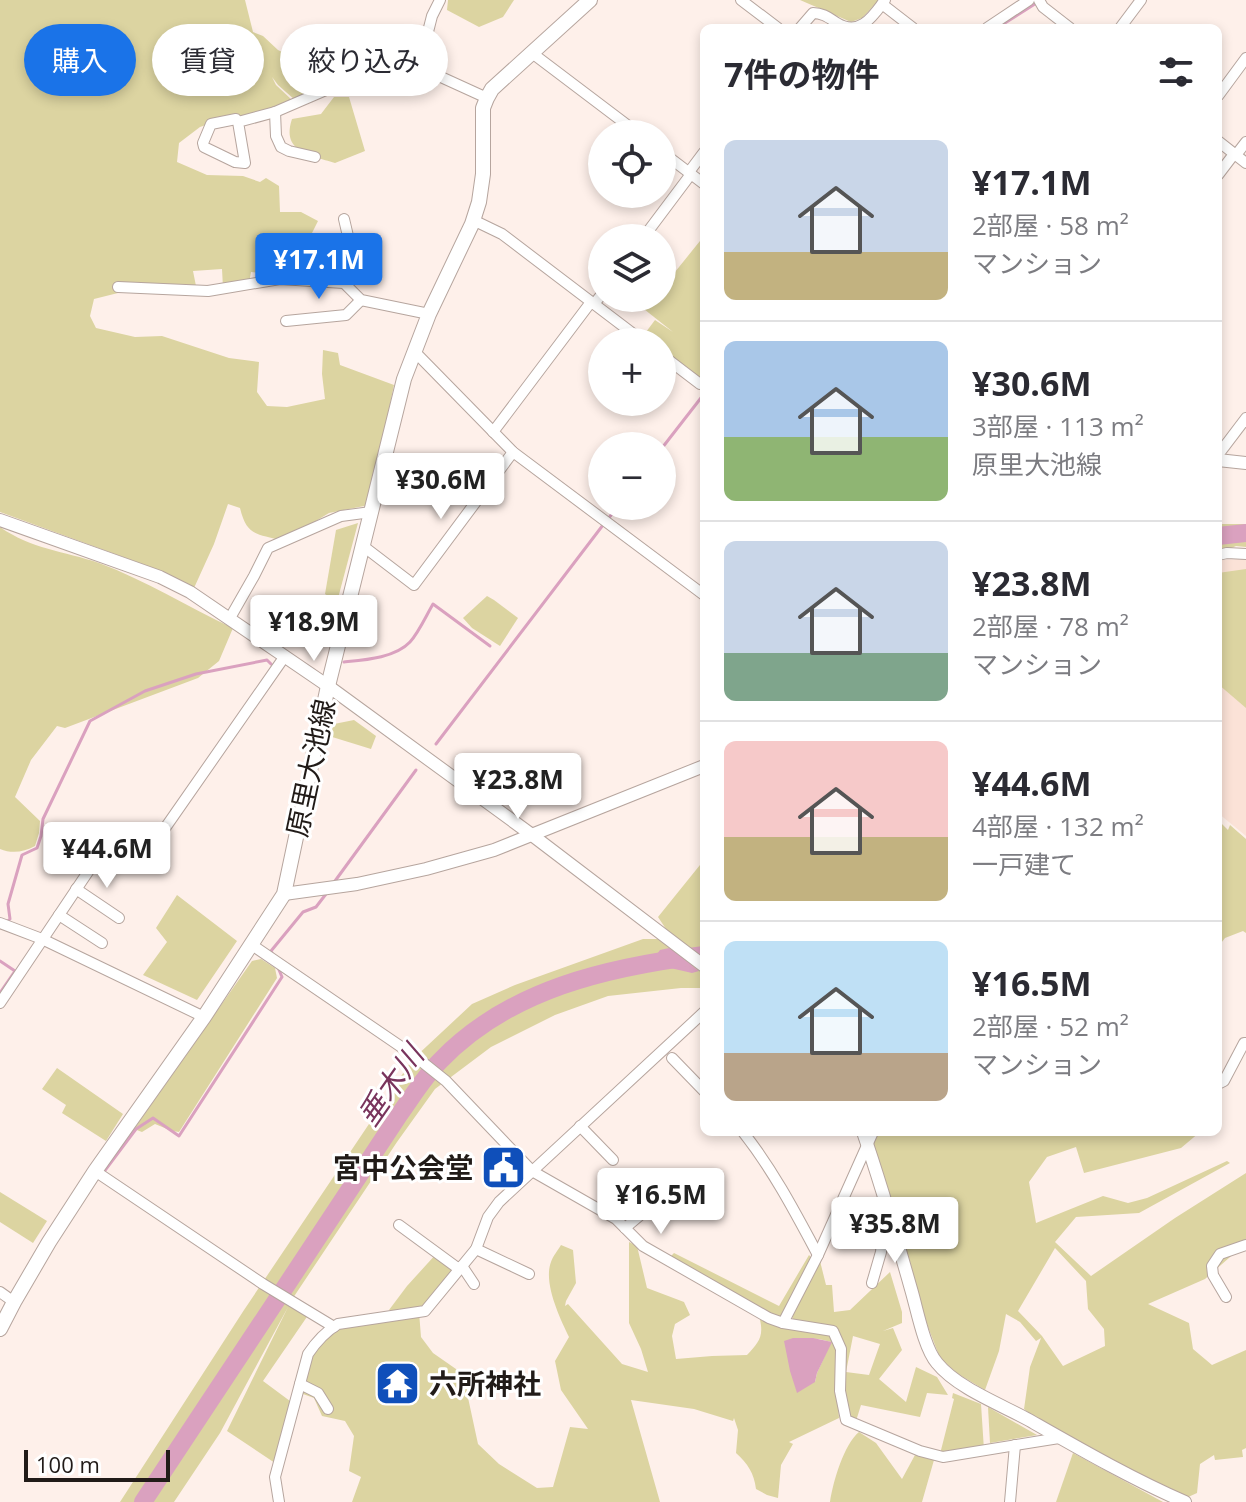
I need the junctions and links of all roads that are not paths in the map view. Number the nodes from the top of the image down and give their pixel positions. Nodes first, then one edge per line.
1 (440, 0) edge
2 (590, 0) edge
3 (741, 0) edge
4 (1029, 0) edge
5 (1039, 0) edge
6 (1141, 0) edge
7 (883, 2) edge
8 (430, 24) edge
9 (773, 24) edge
10 (803, 24) edge
11 (838, 24) edge
12 (865, 24) edge
13 (908, 24) edge
14 (993, 24) edge
15 (1065, 24) edge
16 (1123, 24) edge
17 (532, 53) junction
18 (1246, 58) edge
19 (448, 80) edge
20 (1222, 91) edge
21 (312, 96) edge
22 (487, 98) junction
23 (275, 112) junction
24 (621, 120) edge
25 (238, 122) junction
26 (1246, 142) edge
27 (1222, 144) edge
28 (1235, 154) junction
29 (315, 157) dead end
30 (700, 158) edge
31 (676, 162) edge
32 (1246, 163) edge
33 (1222, 170) edge
34 (690, 173) junction
35 (700, 181) edge
36 (344, 219) dead end
37 (473, 220) junction
38 (653, 224) edge
39 (344, 283) junction
40 (118, 287) dead end
41 (361, 300) junction
42 (588, 300) edge
43 (588, 308) edge
44 (604, 312) edge
45 (429, 314) junction
46 (286, 321) dead end
47 (625, 328) edge
48 (414, 351) junction
49 (676, 366) edge
50 (700, 384) dead end
51 (1246, 418) edge
52 (493, 432) junction
53 (1222, 451) edge
54 (513, 452) junction
55 (1222, 458) edge
56 (1246, 463) edge
57 (371, 512) junction
58 (0, 520) edge
59 (363, 546) junction
60 (1222, 554) edge
61 (1246, 554) edge
62 (700, 592) edge
63 (230, 618) junction
64 (285, 656) junction
65 (328, 686) junction
66 (700, 768) edge
67 (532, 835) junction
68 (76, 889) junction
69 (284, 894) junction
70 (59, 915) junction
71 (119, 918) dead end
72 (0, 923) edge
73 (42, 939) junction
74 (102, 943) dead end
75 (252, 945) junction
76 (700, 963) edge
77 (0, 1003) edge
78 (700, 1016) edge
79 (204, 1017) junction
80 (1246, 1043) edge
81 (672, 1058) dead end
82 (1241, 1061) edge
83 (1222, 1082) edge
84 (700, 1087) edge
85 (580, 1126) junction
86 (746, 1136) edge
87 (868, 1136) edge
88 (613, 1160) dead end
89 (95, 1171) junction
90 (532, 1171) junction
91 (644, 1212) dead end
92 (399, 1225) dead end
93 (625, 1228) junction
94 (893, 1228) junction
95 (1246, 1245) edge
96 (476, 1249) junction
97 (818, 1255) junction
98 (461, 1268) junction
99 (529, 1274) dead end
100 (872, 1283) dead end
101 (474, 1284) dead end
102 (0, 1292) edge
103 (1226, 1297) dead end
104 (14, 1302) junction
105 (783, 1323) junction
106 (334, 1327) junction
107 (0, 1329) edge
108 (300, 1384) junction
109 (328, 1409) dead end
110 (1059, 1438) junction
111 (1015, 1445) junction
112 (279, 1502) edge
113 (1010, 1502) edge
114 (1185, 1502) edge

1 - 8 street
2 - 17 main road
3 - 9 street
4 - 14 street
5 - 15 street
6 - 16 street
7 - 12 street
7 - 13 street
10 - 11 street
17 - 22 main road
17 - 24 street
18 - 20 street
19 - 22 street
21 - 23 street
22 - 37 main road, 原里大池線
23 - 25 street
23 - 29 street
25 - 25 street
26 - 28 street
27 - 28 street
28 - 32 street
28 - 33 street
30 - 34 street
31 - 34 street
34 - 35 street
34 - 38 street
36 - 39 street
37 - 42 street
37 - 45 main road, 原里大池線
39 - 40 street
39 - 41 street
41 - 45 street
41 - 46 street
43 - 52 street
44 - 47 street
45 - 48 main road, 原里大池線
48 - 52 street
48 - 57 main road, 原里大池線
49 - 50 street
51 - 53 street
52 - 54 street
54 - 59 street
54 - 62 street
55 - 56 street
57 - 59 main road, 原里大池線
57 - 63 street
58 - 63 street
59 - 65 main road, 原里大池線
60 - 61 street
63 - 64 street
64 - 65 street
64 - 68 street
65 - 67 street
65 - 69 main road, 原里大池線
66 - 67 street
67 - 69 street
67 - 76 street
68 - 70 street
68 - 71 street
69 - 75 main road, 原里大池線
70 - 73 street
70 - 74 street
72 - 73 street
73 - 77 street
73 - 79 street
75 - 79 main road, 原里大池線
75 - 90 street
78 - 85 street
79 - 89 main road, 原里大池線
80 - 82 street
81 - 84 street
82 - 83 street
85 - 88 street
85 - 90 street
86 - 97 street
87 - 94 street
87 - 97 street
89 - 104 main road, 原里大池線
89 - 106 street
90 - 93 street
90 - 96 street
91 - 93 street
92 - 98 street
93 - 105 street
94 - 100 street
94 - 110 street
95 - 103 street
96 - 98 street
96 - 99 street
97 - 105 street
98 - 101 street
98 - 106 street
102 - 104 street
104 - 107 main road, 原里大池線
105 - 111 street
106 - 108 street
108 - 109 street
108 - 112 street
110 - 111 street
110 - 114 street
111 - 113 street

